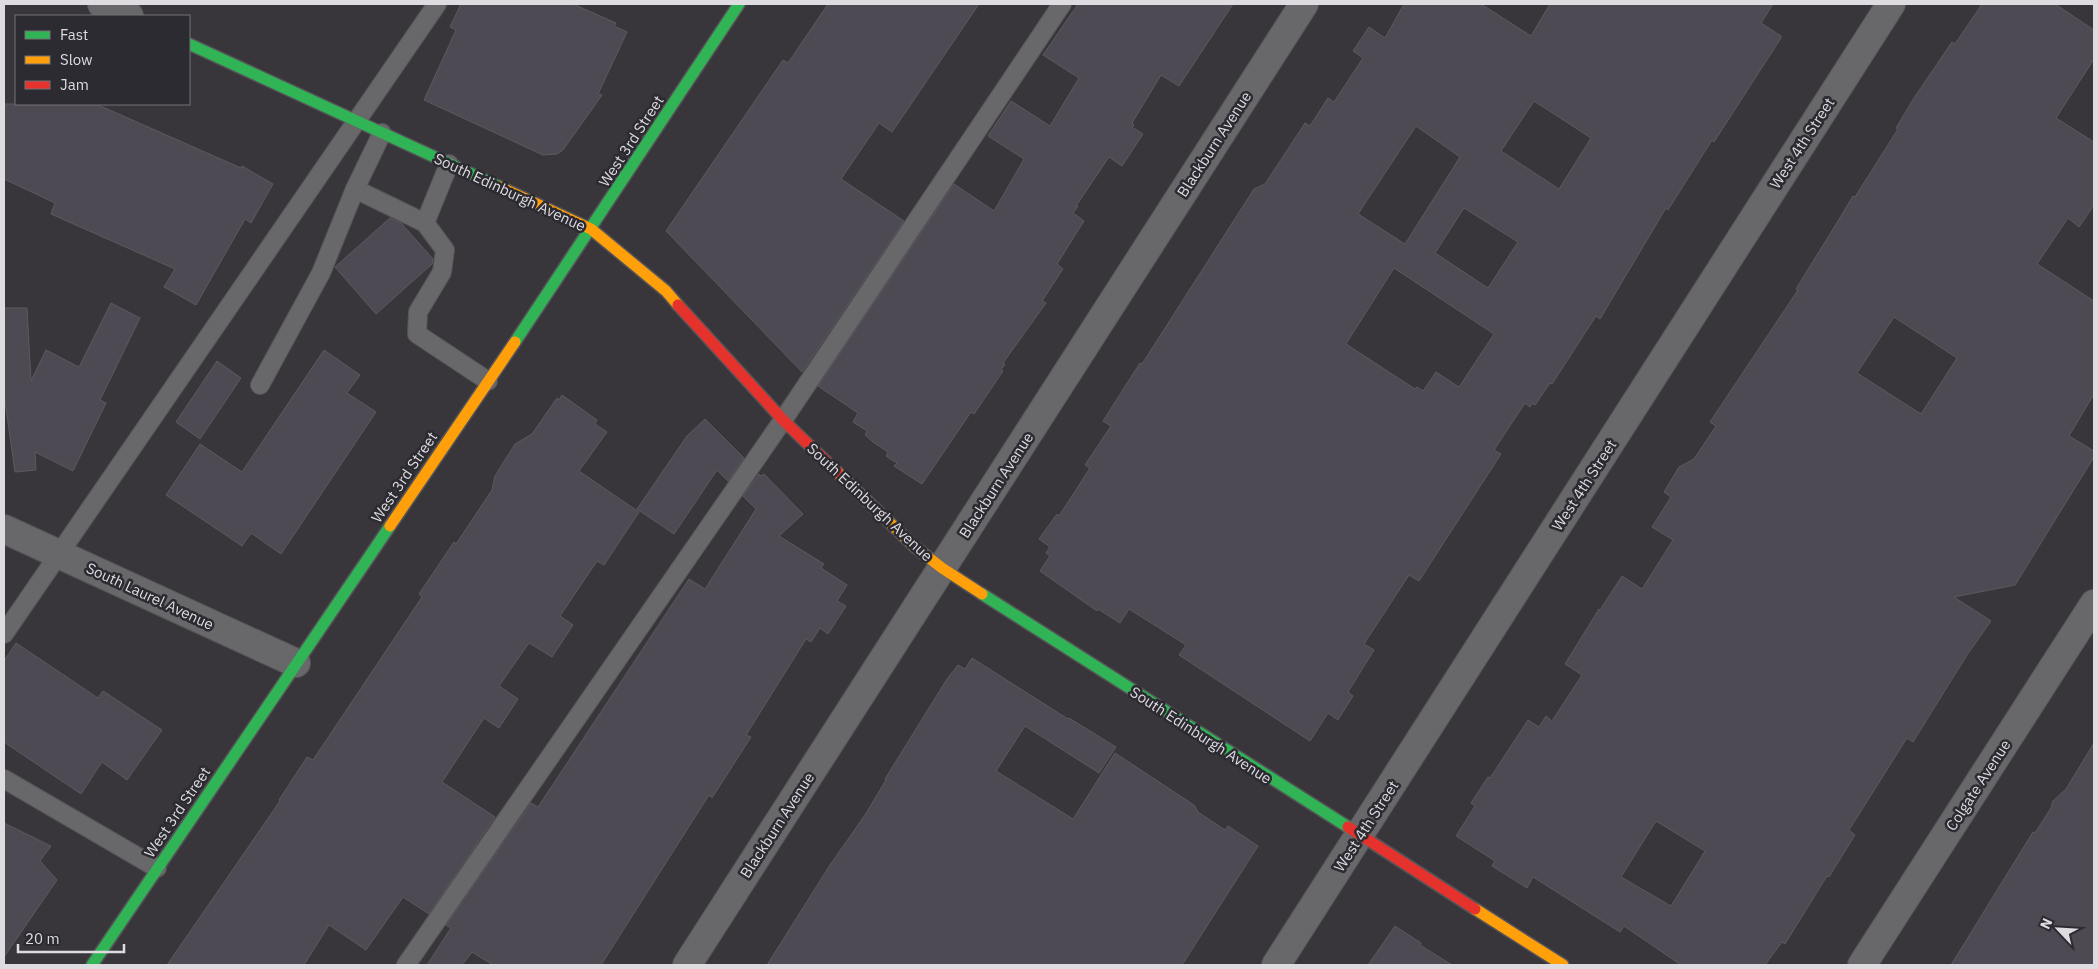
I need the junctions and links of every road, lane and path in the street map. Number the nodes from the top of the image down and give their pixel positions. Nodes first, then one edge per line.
1 (102, 4) edge
2 (437, 4) edge
3 (739, 4) edge
4 (1062, 4) edge
5 (1304, 4) edge
6 (1891, 4) edge
7 (127, 15) edge
8 (190, 44) edge
9 (356, 121) junction
10 (382, 133) junction
11 (449, 164) junction
12 (355, 189) junction
13 (425, 223) junction
14 (591, 229) junction
15 (488, 380) junction
16 (260, 385) dead end
17 (783, 420) junction
18 (4, 529) edge
19 (58, 554) junction
20 (942, 568) junction
21 (2094, 604) edge
22 (4, 634) edge
23 (296, 663) junction
24 (4, 779) edge
25 (1359, 836) junction
26 (157, 868) junction
27 (92, 965) edge
28 (406, 965) edge
29 (687, 965) edge
30 (1276, 965) edge
31 (1563, 965) edge
32 (1862, 965) edge

1 - 7 street
2 - 9 lane
3 - 14 street, West 3rd Street
4 - 17 lane
5 - 20 street, Blackburn Avenue
6 - 25 street, West 4th Street
8 - 9 street, South Edinburgh Avenue
9 - 10 street, South Edinburgh Avenue
9 - 19 lane
10 - 11 street, South Edinburgh Avenue
10 - 12 lane
11 - 13 lane
11 - 14 street, South Edinburgh Avenue
12 - 13 lane
12 - 16 lane
13 - 15 lane
14 - 15 street, West 3rd Street
14 - 17 street, South Edinburgh Avenue
15 - 23 street, West 3rd Street
17 - 20 street, South Edinburgh Avenue
17 - 28 lane
18 - 19 street, South Laurel Avenue
19 - 22 lane
19 - 23 street, South Laurel Avenue
20 - 25 street, South Edinburgh Avenue
20 - 29 street, Blackburn Avenue
21 - 32 street, Colgate Avenue
23 - 26 street, West 3rd Street
24 - 26 lane
25 - 30 street, West 4th Street
25 - 31 street, South Edinburgh Avenue
26 - 27 street, West 3rd Street

